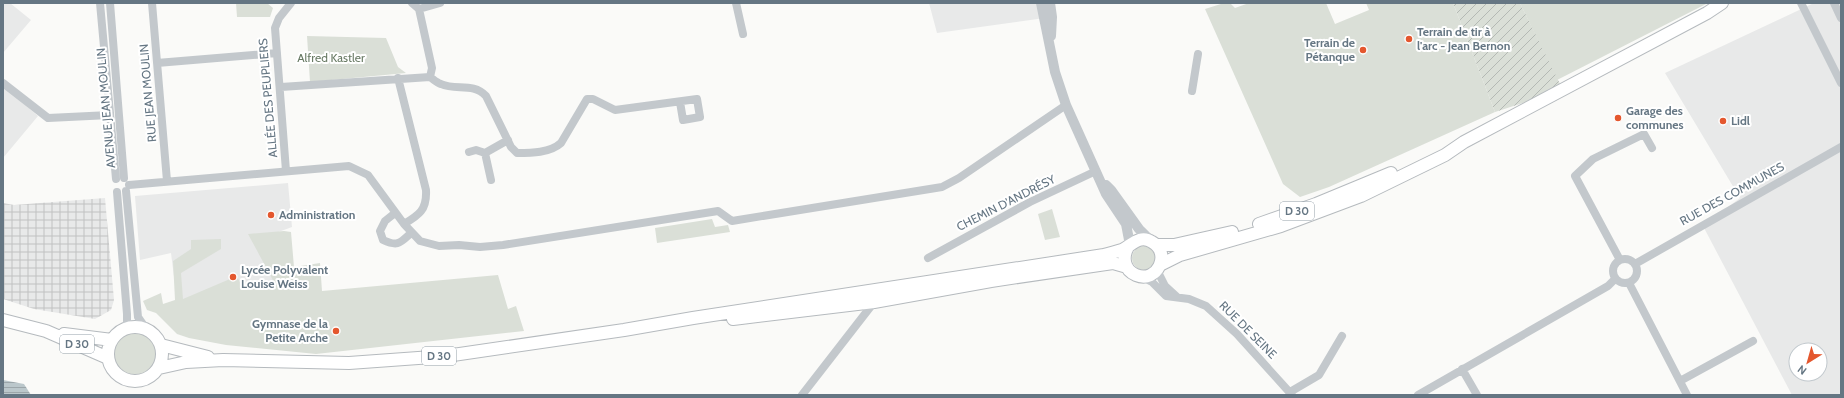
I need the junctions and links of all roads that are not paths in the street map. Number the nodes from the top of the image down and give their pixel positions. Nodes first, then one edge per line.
1 (100, 3) edge
2 (110, 3) edge
3 (152, 3) edge
4 (291, 3) edge
5 (412, 3) edge
6 (440, 3) edge
7 (736, 3) edge
8 (1041, 3) edge
9 (1050, 3) edge
10 (1722, 3) edge
11 (1730, 3) edge
12 (1801, 3) edge
13 (1834, 3) edge
14 (419, 9) junction
15 (1707, 13) junction
16 (1841, 18) edge
17 (743, 34) dead end
18 (113, 36) junction
19 (103, 38) junction
20 (1050, 46) junction
21 (277, 53) junction
22 (1198, 54) dead end
23 (157, 63) junction
24 (430, 77) junction
25 (398, 78) junction
26 (3, 83) edge
27 (1841, 83) edge
28 (281, 88) junction
29 (1192, 91) dead end
30 (680, 102) dead end
31 (1066, 105) junction
32 (110, 115) junction
33 (508, 140) junction
34 (1464, 142) junction
35 (1841, 147) edge
36 (1652, 148) dead end
37 (469, 152) dead end
38 (485, 152) junction
39 (286, 171) junction
40 (1096, 171) junction
41 (491, 180) dead end
42 (167, 181) junction
43 (1101, 182) junction
44 (124, 183) junction
45 (117, 192) junction
46 (395, 213) junction
47 (404, 224) junction
48 (411, 233) junction
49 (1154, 243) junction
50 (1129, 246) junction
51 (928, 258) dead end
52 (1620, 260) junction
53 (1635, 264) junction
54 (1127, 267) junction
55 (1159, 267) junction
56 (1141, 276) junction
57 (1615, 279) junction
58 (1629, 283) junction
59 (890, 288) junction
60 (1177, 297) junction
61 (874, 302) junction
62 (3, 320) edge
63 (127, 329) junction
64 (147, 330) junction
65 (624, 330) junction
66 (46, 331) junction
67 (1342, 336) dead end
68 (112, 340) junction
69 (1753, 342) dead end
70 (161, 345) junction
71 (108, 358) junction
72 (223, 360) junction
73 (159, 368) junction
74 (1462, 369) junction
75 (1680, 381) junction
76 (1291, 394) edge
77 (802, 395) edge
78 (1418, 395) edge
79 (1477, 395) edge
80 (1687, 395) edge

1 - 19 street, AVENUE JEAN MOULIN
2 - 18 street, AVENUE JEAN MOULIN
3 - 23 street, RUE JEAN MOULIN
4 - 21 street, ALLÉE DES PEUPLIERS
5 - 14 street
6 - 14 street
7 - 17 street
8 - 20 street
9 - 20 street
10 - 15 main road, D 30
11 - 15 main road, D 30
12 - 27 street
13 - 16 street
14 - 24 street
15 - 34 main road, D 30
18 - 19 street, AVENUE JEAN MOULIN
18 - 44 street, AVENUE JEAN MOULIN
19 - 32 street, AVENUE JEAN MOULIN
20 - 31 street
21 - 23 street
21 - 28 street, ALLÉE DES PEUPLIERS
22 - 29 street
23 - 42 street, RUE JEAN MOULIN
24 - 25 street
24 - 33 street
25 - 28 street
25 - 47 street
26 - 32 street
28 - 39 street, ALLÉE DES PEUPLIERS
30 - 33 street
31 - 40 street
31 - 48 street
32 - 44 street, AVENUE JEAN MOULIN
33 - 38 street
34 - 49 main road, D 30
34 - 55 main road, D 30
35 - 53 street, RUE DES COMMUNES
36 - 52 street
37 - 38 street
38 - 41 street
39 - 42 street
39 - 46 street
40 - 43 street
40 - 51 street, CHEMIN D'ANDRÉSY
42 - 44 street
43 - 49 street
43 - 50 street
44 - 45 street
44 - 45 street
44 - 64 street, AVENUE JEAN MOULIN
45 - 63 street
46 - 47 street
46 - 48 street
47 - 48 street
49 - 50 main road
49 - 55 main road
50 - 54 main road
50 - 59 main road, D 30
52 - 53 street
52 - 57 street
53 - 58 street
54 - 56 main road
54 - 61 main road, D 30
55 - 56 main road
55 - 60 street
56 - 60 street, RUE DE SEINE
57 - 58 street
57 - 74 street
58 - 75 street
59 - 61 street
59 - 65 main road, D 30
60 - 76 street, RUE DE SEINE
61 - 65 main road, D 30
61 - 77 street
62 - 66 main road, D 30
63 - 64 main road
63 - 68 main road
64 - 70 main road
65 - 72 main road, D 30
66 - 68 main road, D 30
66 - 71 main road, D 30
67 - 76 street
68 - 71 main road
69 - 75 street
70 - 72 main road, D 30
70 - 73 main road
71 - 73 main road
72 - 73 main road, D 30
74 - 78 street
74 - 79 street
75 - 80 street

